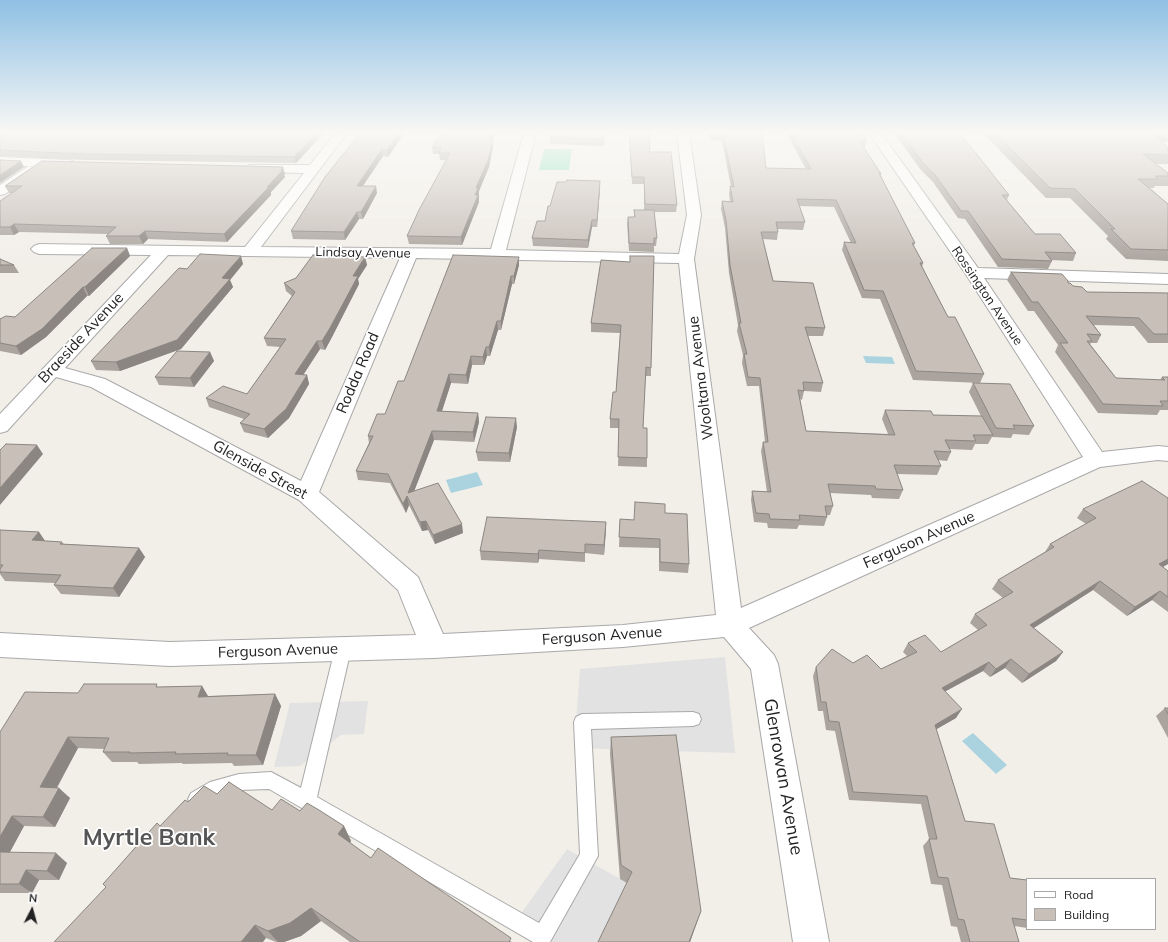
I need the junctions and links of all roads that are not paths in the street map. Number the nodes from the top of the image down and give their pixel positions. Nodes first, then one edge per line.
1 (21, 177) edge
2 (307, 177) edge
3 (518, 177) edge
4 (689, 177) edge
5 (906, 177) edge
6 (0, 191) edge
7 (39, 249) dead end
8 (164, 250) junction
9 (250, 251) junction
10 (410, 253) junction
11 (497, 254) junction
12 (686, 259) junction
13 (973, 273) junction
14 (1168, 279) edge
15 (52, 370) junction
16 (0, 426) edge
17 (1165, 458) edge
18 (1096, 460) junction
19 (307, 494) junction
20 (730, 625) junction
21 (434, 646) junction
22 (343, 649) junction
23 (3, 650) edge
24 (693, 719) dead end
25 (307, 800) junction
26 (180, 811) edge
27 (811, 942) edge

1 - 6 street
2 - 9 street
3 - 11 street
4 - 12 street, Wooltana Avenue
5 - 13 street, Rossington Avenue
7 - 8 street, Lindsay Avenue
8 - 9 street, Lindsay Avenue
8 - 15 street, Braeside Avenue
9 - 10 street, Lindsay Avenue
10 - 11 street, Lindsay Avenue
10 - 19 street, Rodda Road
11 - 12 street, Lindsay Avenue
12 - 20 street, Wooltana Avenue
13 - 14 street
13 - 18 street, Rossington Avenue
15 - 16 street, Braeside Avenue
15 - 19 street, Glenside Street
17 - 18 street, Ferguson Avenue
18 - 20 street, Ferguson Avenue
19 - 21 street, Glenside Street
20 - 21 street, Ferguson Avenue
20 - 27 street, Glenrowan Avenue
21 - 22 street, Ferguson Avenue
22 - 23 street, Ferguson Avenue
22 - 25 lane
24 - 25 lane
25 - 26 lane

